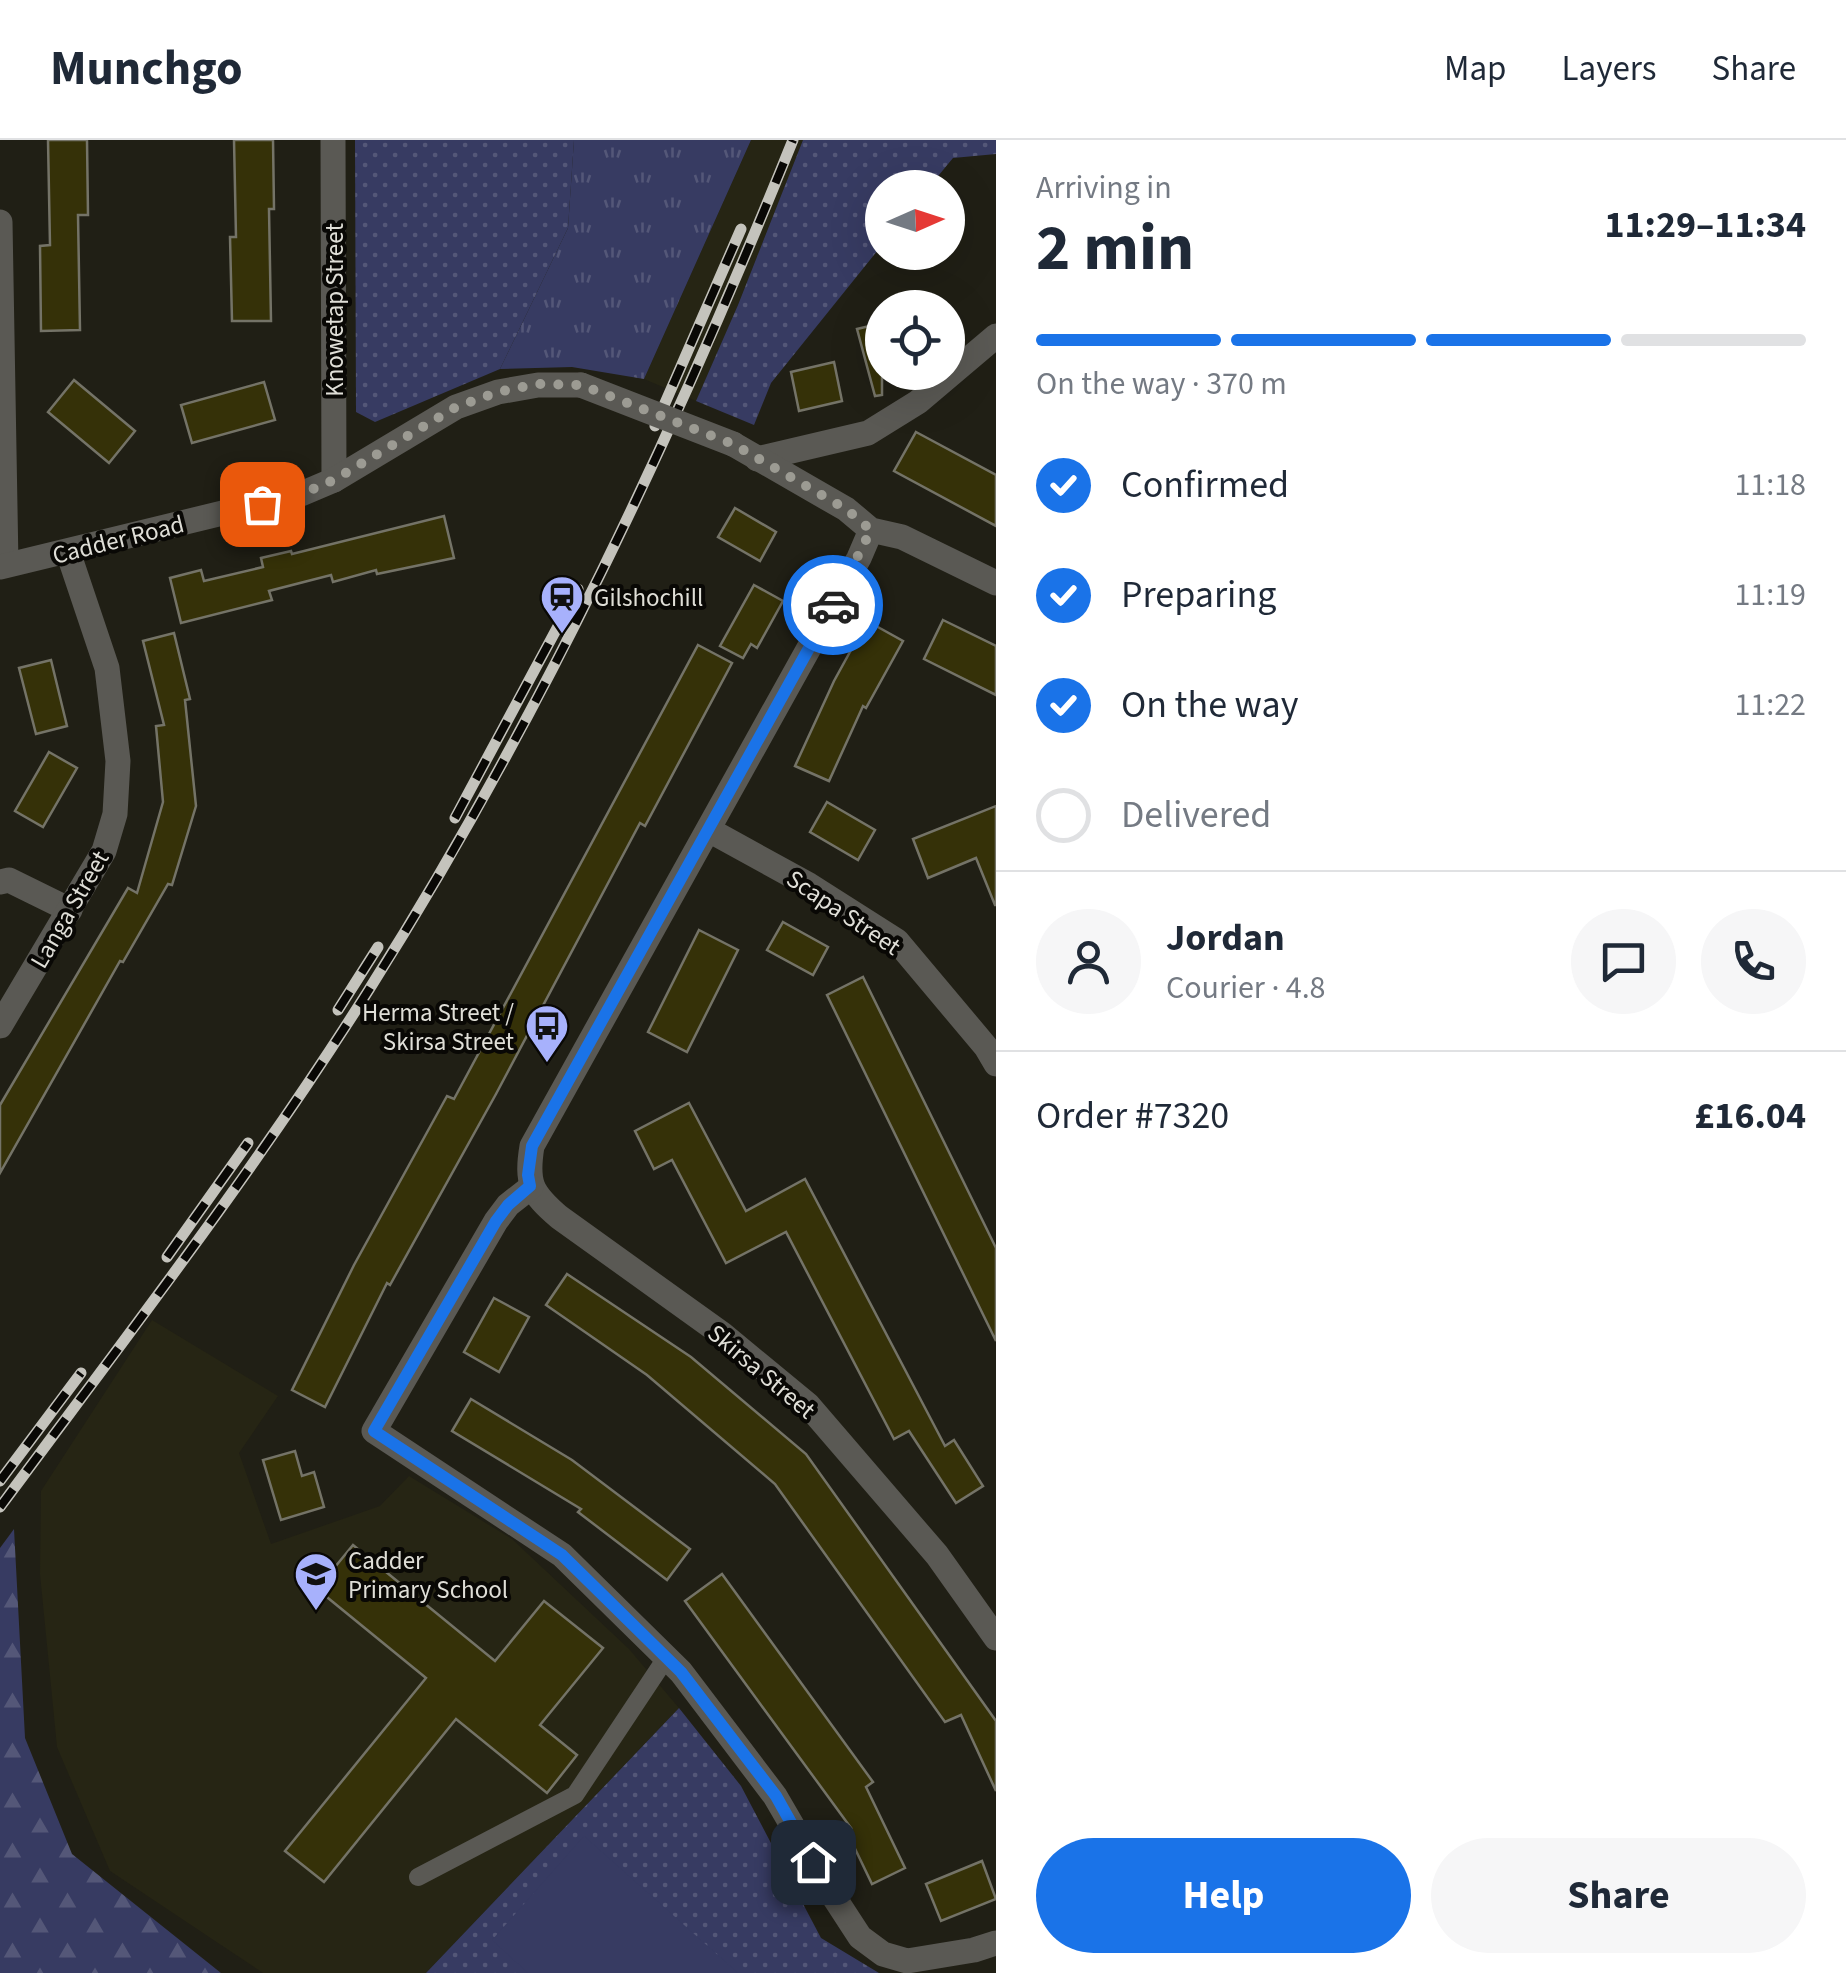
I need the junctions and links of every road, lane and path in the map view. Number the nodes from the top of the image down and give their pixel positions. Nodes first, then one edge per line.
1 (333, 140) edge
2 (0, 222) edge
3 (996, 336) edge
4 (757, 459) junction
5 (334, 480) junction
6 (871, 530) junction
7 (68, 552) junction
8 (3, 566) edge
9 (996, 583) edge
10 (709, 830) junction
11 (0, 882) edge
12 (70, 910) junction
13 (0, 1026) edge
14 (996, 1064) edge
15 (530, 1186) junction
16 (996, 1638) edge
17 (666, 1658) junction
18 (418, 1877) dead end
19 (996, 1943) edge

1 - 5 street, Knowetap Street
2 - 8 street
3 - 4 street
4 - 5 street, Cadder Road, bridge
4 - 6 street, Cadder Road
5 - 7 street, Cadder Road
6 - 9 street, Cadder Road
6 - 10 street
7 - 8 street, Cadder Road
7 - 12 street, Langa Street
10 - 14 street, Scapa Street
10 - 15 street
11 - 12 street
12 - 13 street, Langa Street
15 - 16 street, Skirsa Street
15 - 17 street
17 - 18 lane
17 - 19 street

